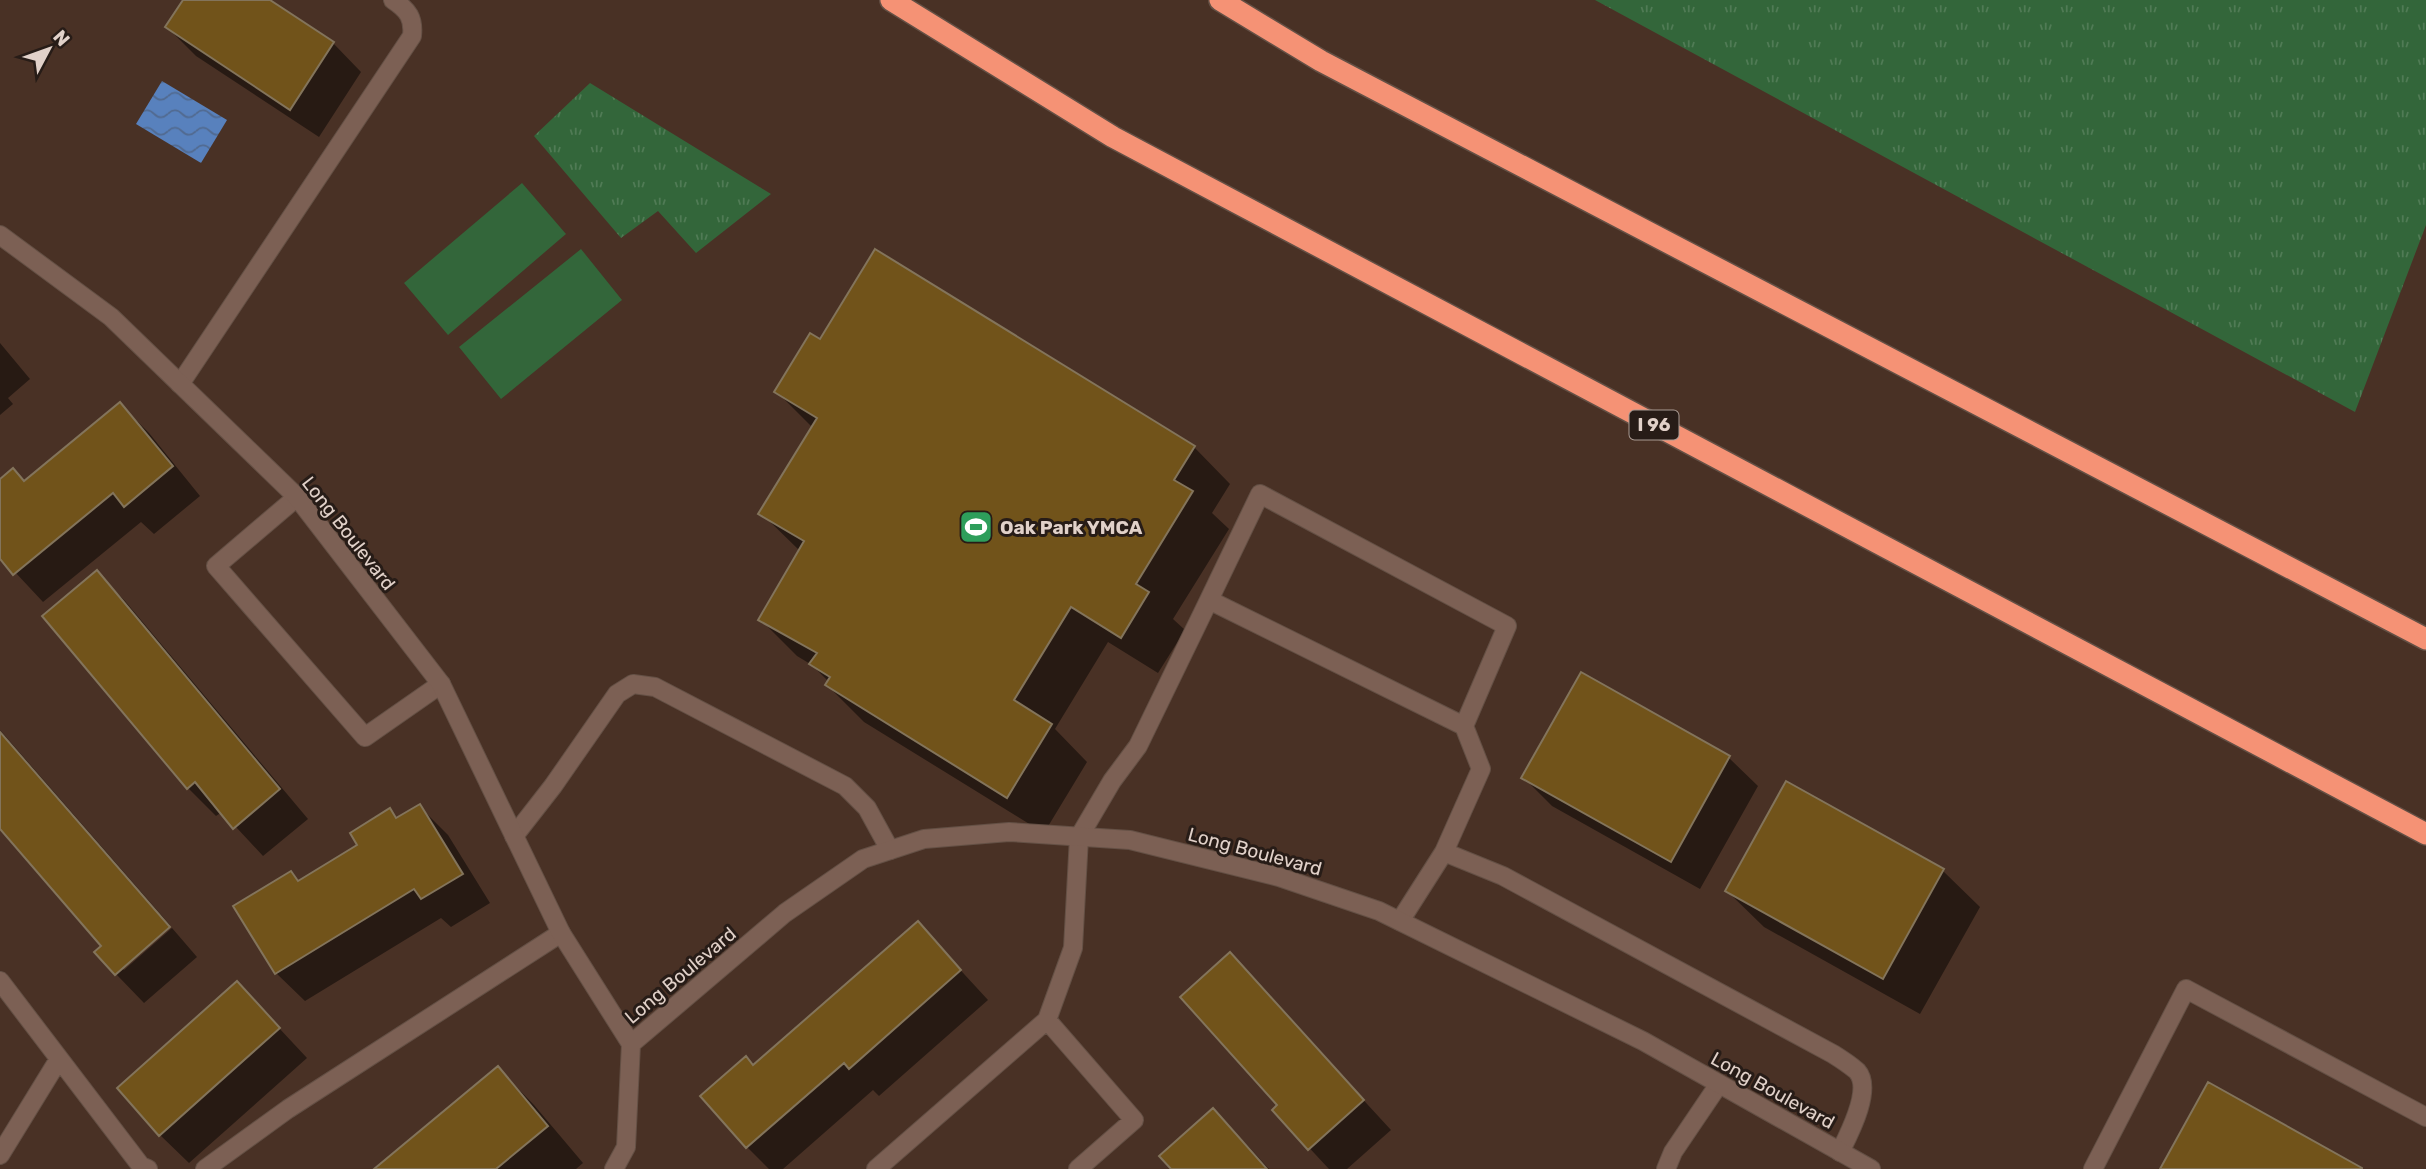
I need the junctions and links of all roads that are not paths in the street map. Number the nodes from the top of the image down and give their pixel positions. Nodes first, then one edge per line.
1 (393, 0) edge
2 (891, 0) edge
3 (1220, 0) edge
4 (0, 235) edge
5 (180, 384) junction
6 (297, 497) junction
7 (1209, 600) junction
8 (2426, 639) edge
9 (440, 684) junction
10 (1464, 726) junction
11 (2426, 835) edge
12 (514, 836) junction
13 (1079, 837) junction
14 (890, 850) junction
15 (1444, 852) junction
16 (1400, 921) junction
17 (561, 933) junction
18 (0, 981) edge
19 (1047, 1020) junction
20 (631, 1044) junction
21 (59, 1059) junction
22 (1719, 1084) junction
23 (2426, 1117) edge
24 (1840, 1152) junction
25 (0, 1155) edge
26 (148, 1169) edge
27 (205, 1169) edge
28 (614, 1169) edge
29 (876, 1169) edge
30 (1078, 1169) edge
31 (1666, 1169) edge
32 (1871, 1169) edge
33 (2093, 1169) edge

1 - 5 street
2 - 11 highway, I 96
3 - 8 highway
4 - 5 street, Long Boulevard
5 - 6 street, Long Boulevard
6 - 9 street, Long Boulevard
6 - 9 street
7 - 10 street
7 - 10 street
7 - 13 street
9 - 12 street, Long Boulevard
10 - 15 street
12 - 14 street
12 - 17 street, Long Boulevard
13 - 14 street, Long Boulevard
13 - 16 street, Long Boulevard
13 - 19 street
14 - 20 street, Long Boulevard
15 - 16 street
15 - 24 street
16 - 22 street, Long Boulevard
17 - 20 street, Long Boulevard
17 - 27 street
18 - 21 street
19 - 29 street
19 - 30 street
20 - 28 street, Long Boulevard
21 - 25 street
21 - 26 street
22 - 24 street, Long Boulevard
22 - 31 street
23 - 33 street
24 - 32 street, Long Boulevard

